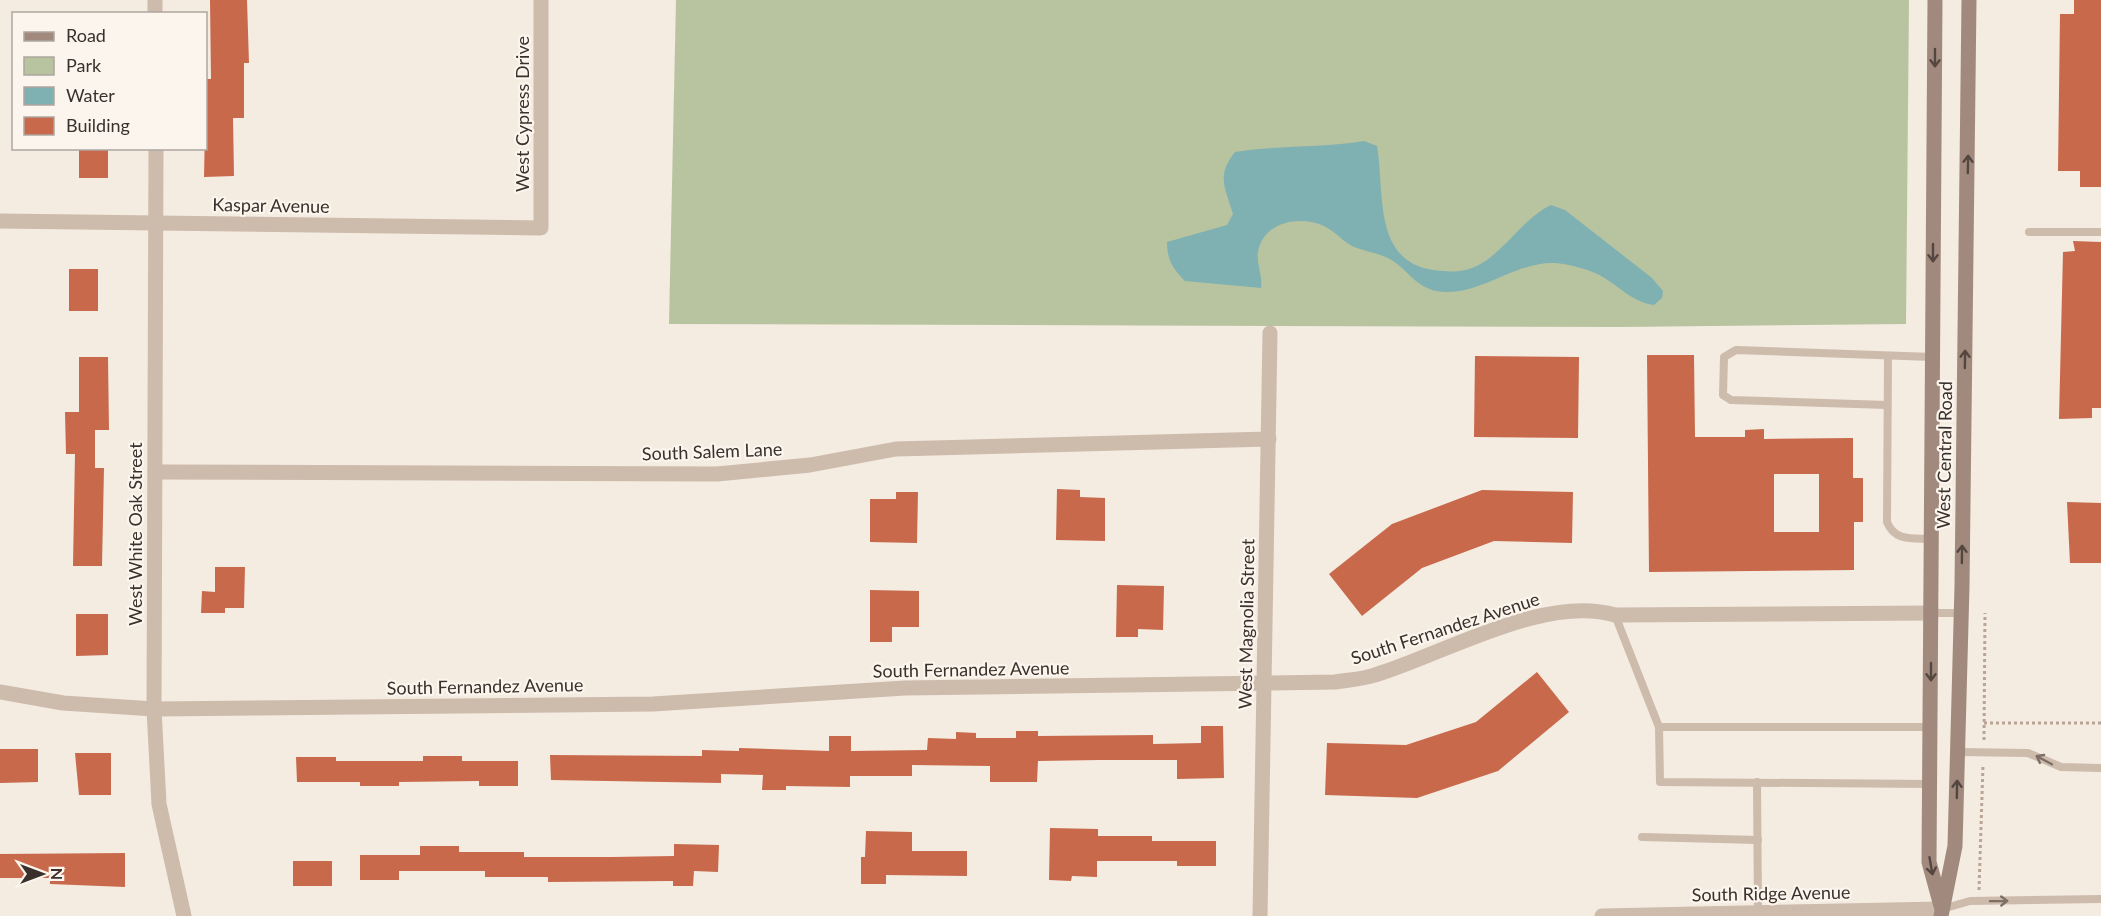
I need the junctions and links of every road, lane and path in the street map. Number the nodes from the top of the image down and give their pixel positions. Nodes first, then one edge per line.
1 (541, 0) edge
2 (1935, 0) edge
3 (1969, 0) edge
4 (156, 150) edge
5 (0, 221) edge
6 (156, 223) junction
7 (541, 228) joint
8 (2030, 232) dead end
9 (2101, 232) edge
10 (1270, 333) dead end
11 (1888, 356) junction
12 (1932, 357) junction
13 (1887, 405) junction
14 (1269, 439) junction
15 (155, 472) junction
16 (1932, 539) junction
17 (1931, 613) junction
18 (1961, 613) junction
19 (1615, 615) junction
20 (1264, 683) junction
21 (0, 692) edge
22 (154, 709) junction
23 (1984, 723) dead end
24 (2101, 723) edge
25 (1659, 727) junction
26 (1930, 727) junction
27 (1958, 752) junction
28 (2101, 768) edge
29 (1757, 782) junction
30 (1930, 784) junction
31 (1642, 837) dead end
32 (1758, 840) junction
33 (2101, 898) edge
34 (1758, 913) junction
35 (1941, 913) edge
36 (184, 916) edge
37 (1260, 916) edge
38 (1602, 916) edge

1 - 7 street, West Cypress Drive
2 -> 12 main road, West Central Road
18 -> 3 main road, West Central Road
4 - 6 street, West White Oak Street
5 - 6 street, Kaspar Avenue
6 - 7 street, Kaspar Avenue
6 - 15 street, West White Oak Street
8 - 9 lane
10 - 14 street, West Magnolia Street
11 - 12 lane
11 - 13 lane
11 - 13 lane
12 - 16 main road, West Central Road
13 - 16 lane
14 - 15 street, South Salem Lane
14 - 20 street, West Magnolia Street
15 - 22 street, West White Oak Street
16 - 17 main road, West Central Road
17 - 18 lane
17 - 19 street, South Fernandez Avenue
17 -> 26 main road, West Central Road
18 - 27 main road, West Central Road
19 - 20 street, South Fernandez Avenue
19 - 25 lane
20 - 22 street, South Fernandez Avenue
20 - 37 street, West Magnolia Street
21 - 22 street, South Fernandez Avenue
22 - 36 street, West White Oak Street
23 - 24 path
25 - 26 lane
25 - 29 lane
26 - 30 main road, West Central Road
28 -> 27 lane
35 -> 27 main road, West Central Road
29 - 30 lane
29 - 32 lane
30 -> 35 main road, West Central Road
31 - 32 lane
32 - 34 lane
35 -> 33 lane
34 - 35 street, South Ridge Avenue
34 - 38 street, South Ridge Avenue

